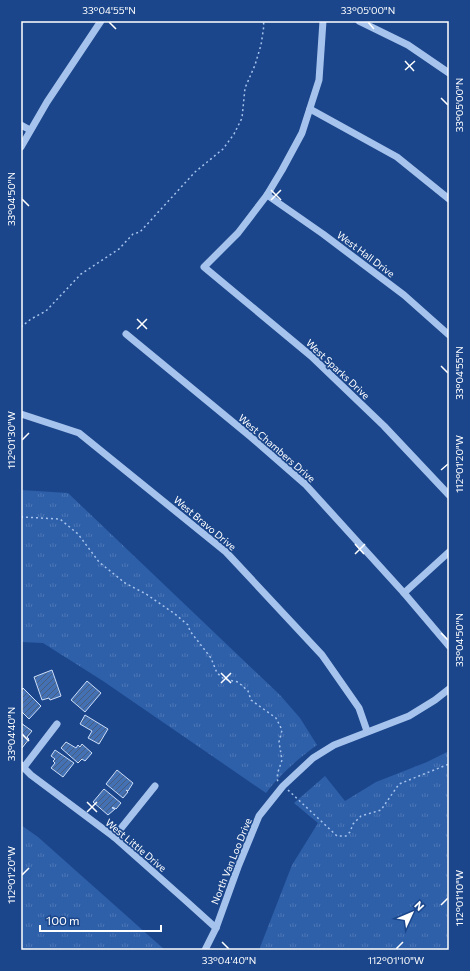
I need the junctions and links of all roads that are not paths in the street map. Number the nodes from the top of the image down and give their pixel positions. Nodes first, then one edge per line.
1 (101, 21) edge
2 (323, 21) edge
3 (359, 21) edge
4 (449, 73) edge
5 (310, 109) junction
6 (21, 125) edge
7 (30, 130) junction
8 (21, 147) edge
9 (267, 194) junction
10 (449, 199) edge
11 (126, 334) dead end
12 (449, 335) edge
13 (21, 414) edge
14 (449, 495) edge
15 (449, 552) edge
16 (404, 593) junction
17 (449, 646) edge
18 (449, 689) edge
19 (58, 724) dead end
20 (367, 731) junction
21 (22, 766) edge
22 (155, 786) dead end
23 (114, 837) junction
24 (216, 928) junction
25 (205, 950) edge

1 - 7 street
2 - 5 street
3 - 4 street
5 - 9 street
5 - 10 street
6 - 7 street
7 - 8 street
9 - 12 street, West Hall Drive
9 - 14 street, West Sparks Drive
11 - 16 street, West Chambers Drive
13 - 20 street, West Bravo Drive
15 - 16 street
16 - 17 street, West Chambers Drive
18 - 20 street, North Van Loo Drive
19 - 21 street
20 - 24 street, North Van Loo Drive
21 - 23 street, West Little Drive
22 - 23 street
23 - 24 street, West Little Drive
24 - 25 street, North Van Loo Drive

